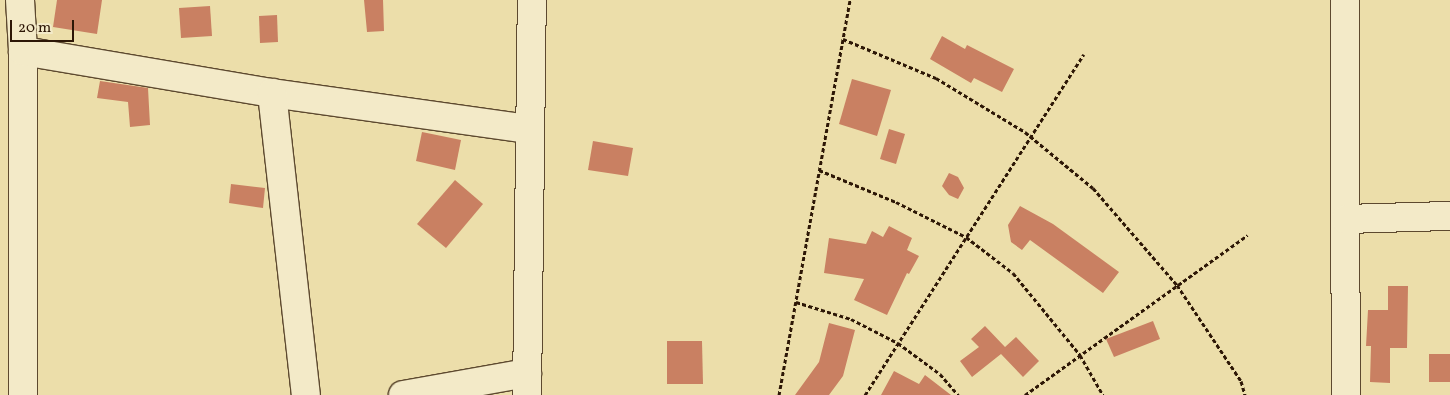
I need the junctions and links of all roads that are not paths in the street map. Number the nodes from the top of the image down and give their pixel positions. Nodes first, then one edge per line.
1 (20, 0) edge
2 (532, 0) edge
3 (1345, 0) edge
4 (23, 51) junction
5 (272, 93) junction
6 (530, 129) junction
7 (1450, 216) edge
8 (1346, 219) junction
9 (527, 384) edge
10 (23, 395) edge
11 (306, 395) edge
12 (403, 395) edge
13 (1346, 395) edge

1 - 4 street
2 - 6 street
3 - 8 street
4 - 5 street
4 - 10 street
5 - 6 street
5 - 11 street
6 - 9 street
7 - 8 street
8 - 13 street
9 - 12 street

